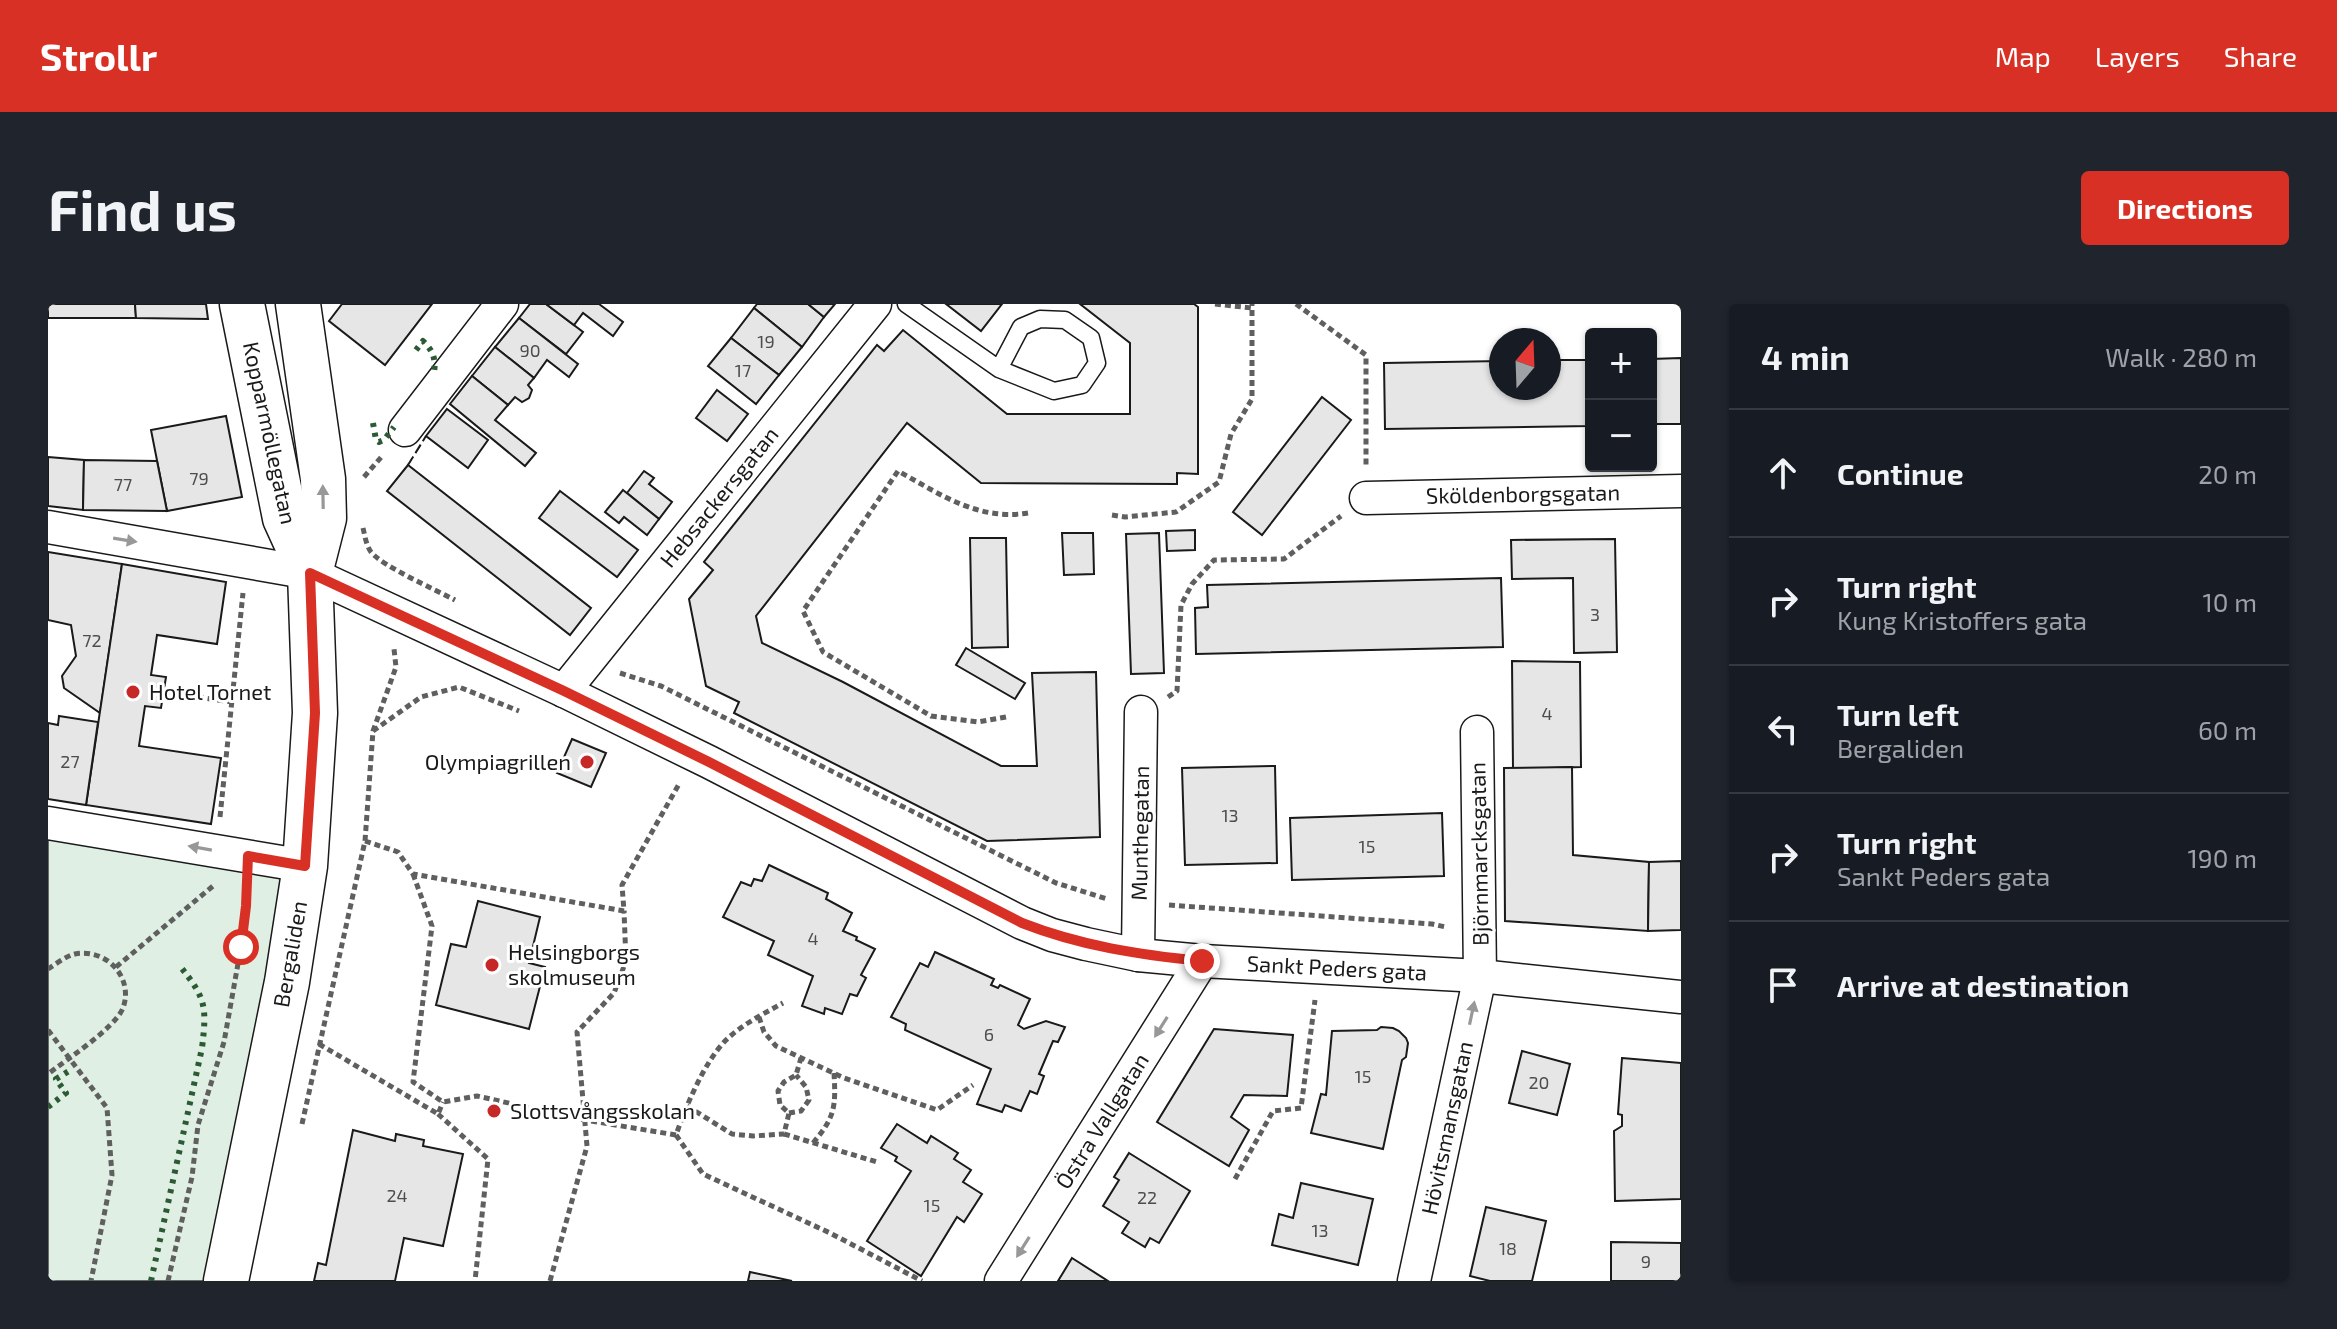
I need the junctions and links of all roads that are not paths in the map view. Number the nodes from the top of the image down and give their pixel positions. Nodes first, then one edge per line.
1 (242, 304) edge
2 (298, 304) edge
3 (502, 304) edge
4 (875, 304) edge
5 (906, 304) edge
6 (999, 369) junction
7 (405, 430) road end
8 (1681, 491) edge
9 (1366, 498) road end
10 (48, 527) edge
11 (310, 573) junction
12 (564, 691) junction
13 (1141, 712) road end
14 (1477, 732) dead end
15 (48, 823) edge
16 (305, 866) junction
17 (1138, 955) junction
18 (1202, 961) junction
19 (1480, 976) junction
20 (1681, 997) edge
21 (226, 1281) edge
22 (1001, 1281) edge
23 (1414, 1281) edge

1 - 11 street, Kopparmöllegatan
11 -> 2 street, Kopparmöllegatan
3 - 7 street
4 - 12 street, Hebsackersgatan
5 - 6 lane
6 - 6 lane
8 - 9 street, Sköldenborgsgatan
10 -> 11 street, Sankt Peders gata
11 - 12 street, Sankt Peders gata
11 - 16 street, Bergaliden
12 - 17 street, Sankt Peders gata
13 - 17 street, Munthegatan
14 - 19 street, Björnmarcksgatan
16 -> 15 street
16 - 21 street, Bergaliden
17 - 18 street, Sankt Peders gata
18 - 19 street, Sankt Peders gata
18 -> 22 street, Östra Vallgatan
19 - 20 street, Sankt Peders gata
23 -> 19 street, Hövitsmansgatan

